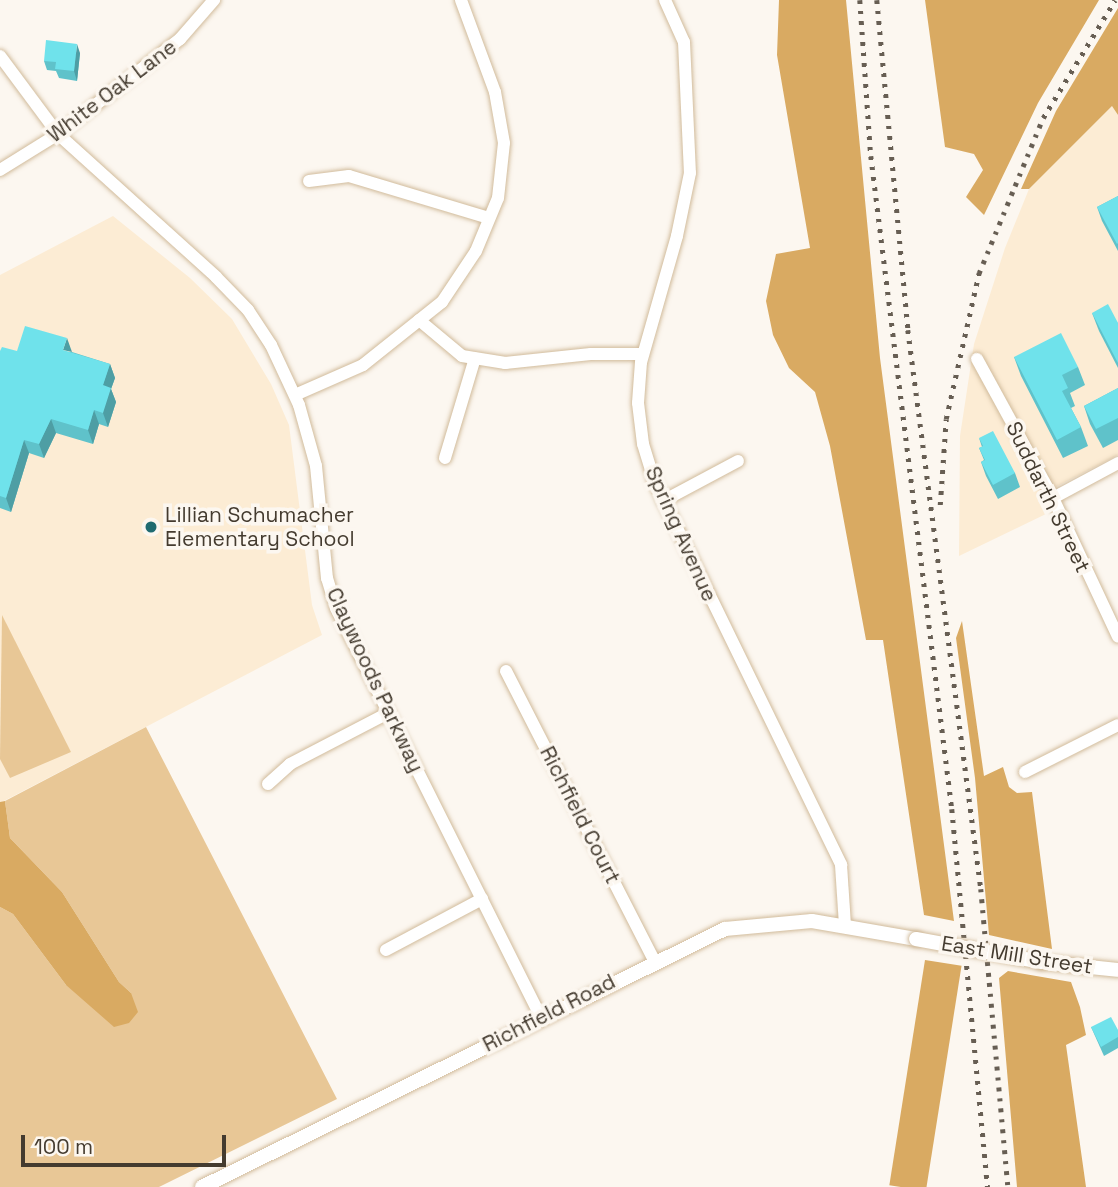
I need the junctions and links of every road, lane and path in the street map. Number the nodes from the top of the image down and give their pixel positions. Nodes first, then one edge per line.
1 (214, 0) edge
2 (461, 0) edge
3 (665, 0) edge
4 (0, 56) edge
5 (58, 134) junction
6 (0, 170) edge
7 (309, 181) dead end
8 (489, 218) junction
9 (419, 320) junction
10 (643, 354) junction
11 (475, 358) junction
12 (977, 359) dead end
13 (295, 395) junction
14 (445, 458) dead end
15 (737, 461) dead end
16 (1118, 463) edge
17 (1053, 498) junction
18 (663, 500) junction
19 (1118, 637) edge
20 (506, 671) dead end
21 (388, 713) junction
22 (1118, 725) edge
23 (1026, 772) dead end
24 (268, 784) dead end
25 (482, 899) junction
26 (845, 926) junction
27 (916, 939) joint
28 (386, 950) dead end
29 (654, 960) junction
30 (1118, 970) edge
31 (541, 1017) junction
32 (201, 1187) edge

1 - 5 street, White Oak Lane
2 - 8 street
3 - 10 street, Spring Avenue
4 - 5 street, Claywoods Parkway
5 - 6 street, White Oak Lane
5 - 13 street, Claywoods Parkway
7 - 8 street
8 - 9 street
9 - 11 street
9 - 13 street
10 - 11 street
10 - 18 street, Spring Avenue
11 - 14 street
12 - 17 street, Suddarth Street
13 - 21 street, Claywoods Parkway
15 - 18 street
16 - 17 street
17 - 19 street, Suddarth Street
18 - 26 street, Spring Avenue
20 - 29 street, Richfield Court
21 - 24 street
21 - 25 street, Claywoods Parkway
22 - 23 street
25 - 28 street
25 - 31 street, Claywoods Parkway
26 - 27 street, Richfield Road
26 - 29 street, Richfield Road
27 - 30 street, East Mill Street, bridge
29 - 31 street, Richfield Road
31 - 32 street, Richfield Road

